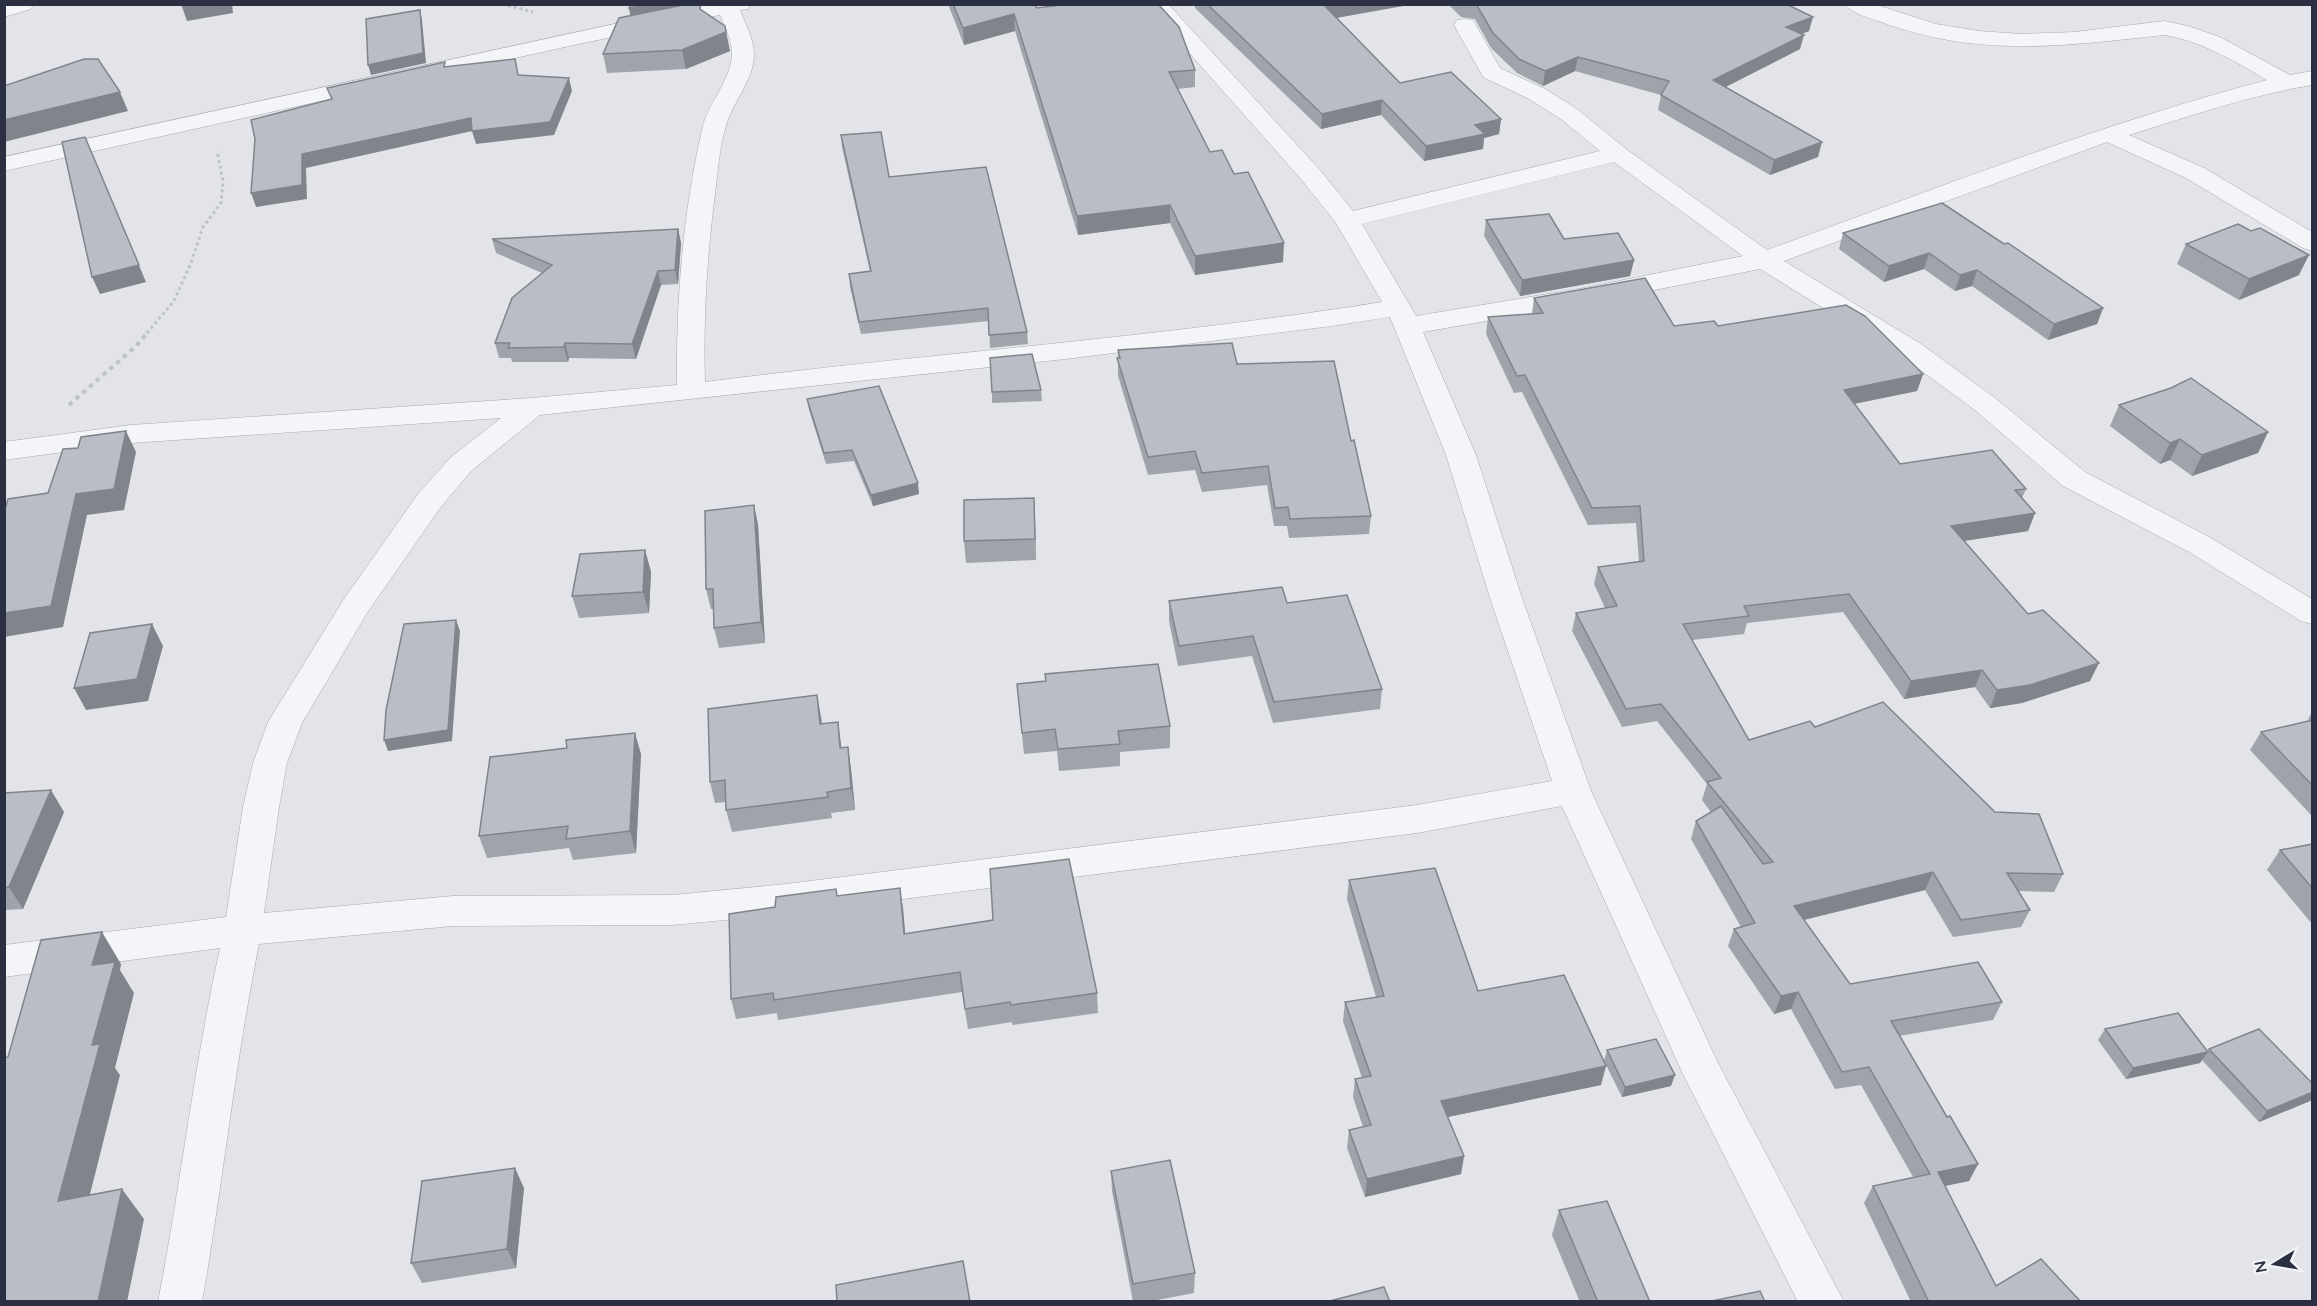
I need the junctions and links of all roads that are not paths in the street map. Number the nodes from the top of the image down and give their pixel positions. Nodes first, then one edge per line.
1 (23, 4) edge
2 (1156, 4) edge
3 (1855, 4) edge
4 (731, 5) edge
5 (4, 11) edge
6 (1465, 25) dead end
7 (2313, 78) edge
8 (2287, 82) junction
9 (2108, 134) junction
10 (1618, 154) junction
11 (4, 164) edge
12 (1347, 220) junction
13 (2313, 243) edge
14 (1764, 260) junction
15 (1403, 316) junction
16 (691, 392) junction
17 (532, 407) junction
18 (4, 451) edge
19 (2313, 613) edge
20 (1573, 791) junction
21 (243, 931) junction
22 (4, 961) edge
23 (180, 1302) edge
24 (1822, 1302) edge

1 - 5 street
2 - 12 street
3 - 8 street
4 - 11 street
4 - 16 street
6 - 10 street
7 - 8 street
8 - 9 street
9 - 13 street
9 - 14 street
10 - 12 street
10 - 14 street
12 - 15 street
14 - 15 street
14 - 19 street
15 - 16 street
15 - 20 street
16 - 17 street
17 - 18 street
17 - 21 street
20 - 21 street
20 - 24 street
21 - 22 street
21 - 23 street

